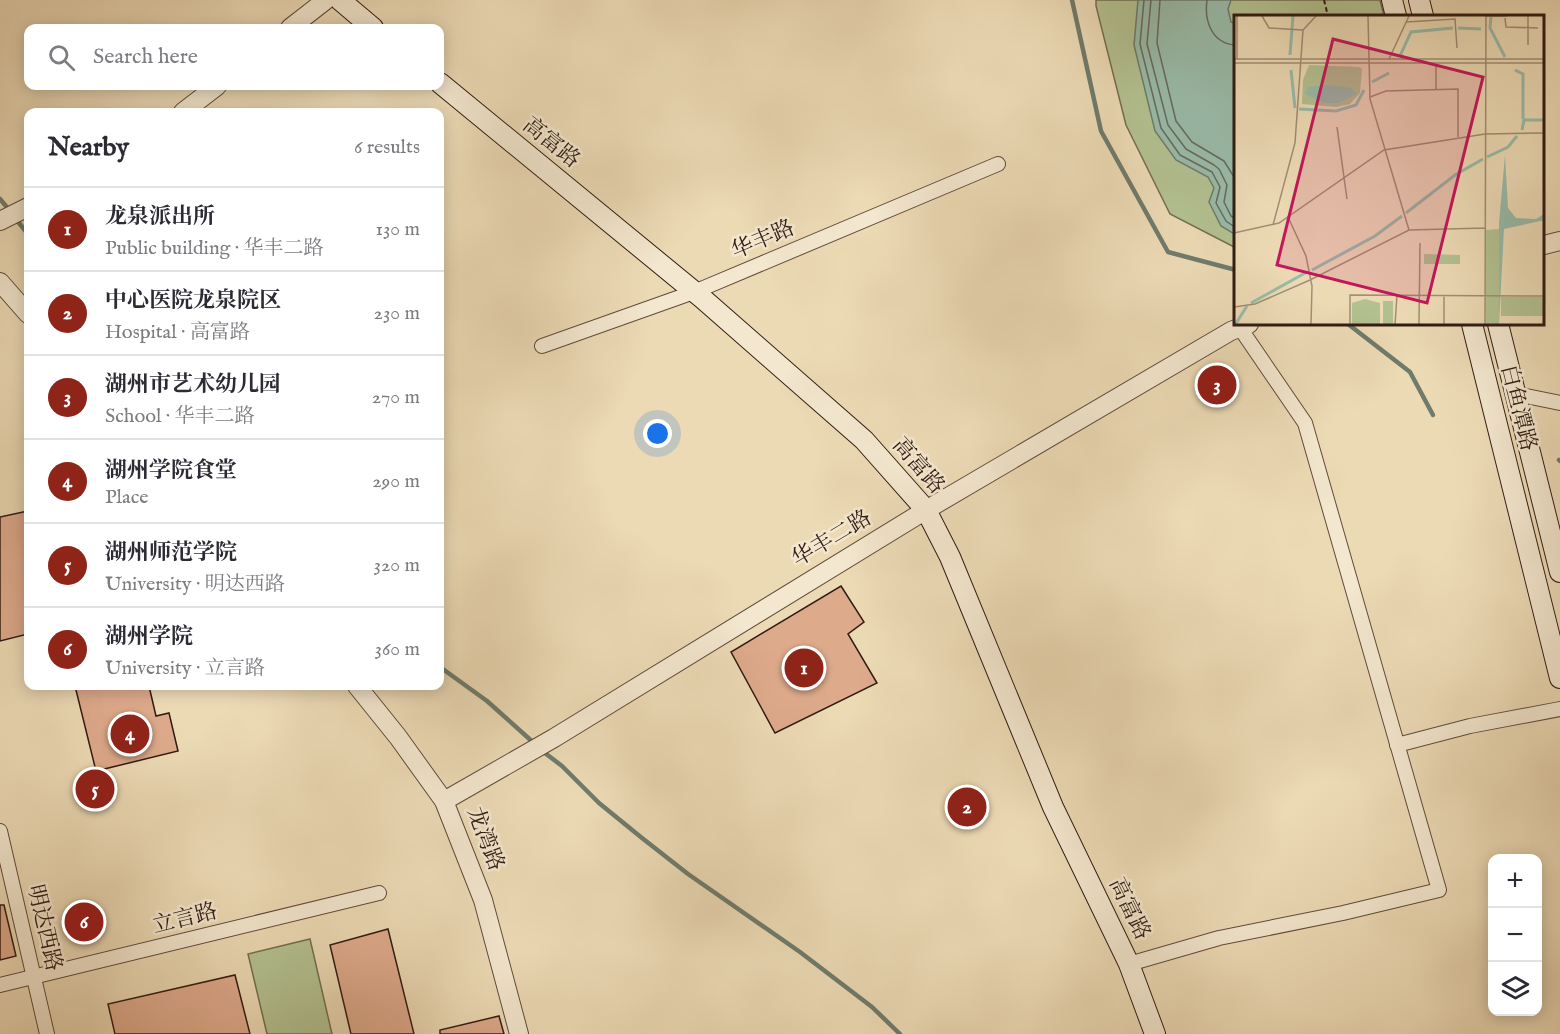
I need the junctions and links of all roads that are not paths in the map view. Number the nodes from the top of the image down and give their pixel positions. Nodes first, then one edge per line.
1 (326, 0) edge
2 (340, 0) edge
3 (1392, 0) edge
4 (1419, 0) edge
5 (1396, 15) edge
6 (1423, 15) edge
7 (295, 24) edge
8 (368, 24) edge
9 (444, 86) edge
10 (212, 90) edge
11 (188, 108) edge
12 (998, 164) dead end
13 (24, 209) edge
14 (0, 221) edge
15 (1560, 241) edge
16 (1545, 245) edge
17 (0, 282) edge
18 (693, 292) junction
19 (24, 309) edge
20 (1244, 326) edge
21 (1472, 326) edge
22 (1499, 326) edge
23 (542, 346) dead end
24 (1516, 394) junction
25 (1560, 403) edge
26 (926, 510) junction
27 (1560, 572) edge
28 (1560, 678) edge
29 (360, 690) edge
30 (1560, 709) edge
31 (1397, 745) junction
32 (444, 801) junction
33 (0, 831) edge
34 (380, 893) dead end
35 (1129, 964) junction
36 (34, 977) junction
37 (0, 985) edge
38 (47, 1034) edge
39 (519, 1034) edge
40 (1155, 1034) edge

1 - 7 street
2 - 8 main road
3 - 5 main road
4 - 6 main road
9 - 18 main road, 高富路
10 - 11 street
12 - 18 street, 华丰路
13 - 14 street
15 - 16 street
17 - 19 street
18 - 23 street, 华丰路
18 - 26 main road, 高富路
20 - 26 street, 华丰二路
20 - 31 street
21 - 28 main road, 白鱼潭路
22 - 24 main road, 白鱼潭路
24 - 25 street
24 - 27 main road, 白鱼潭路
26 - 32 street, 华丰二路
26 - 35 main road, 高富路
29 - 32 street, 龙湾路
30 - 31 street
31 - 35 street
32 - 39 street, 龙湾路
33 - 36 street, 明达西路
34 - 36 street, 立言路
35 - 40 main road, 高富路
36 - 37 street, 立言路
36 - 38 street, 明达西路

